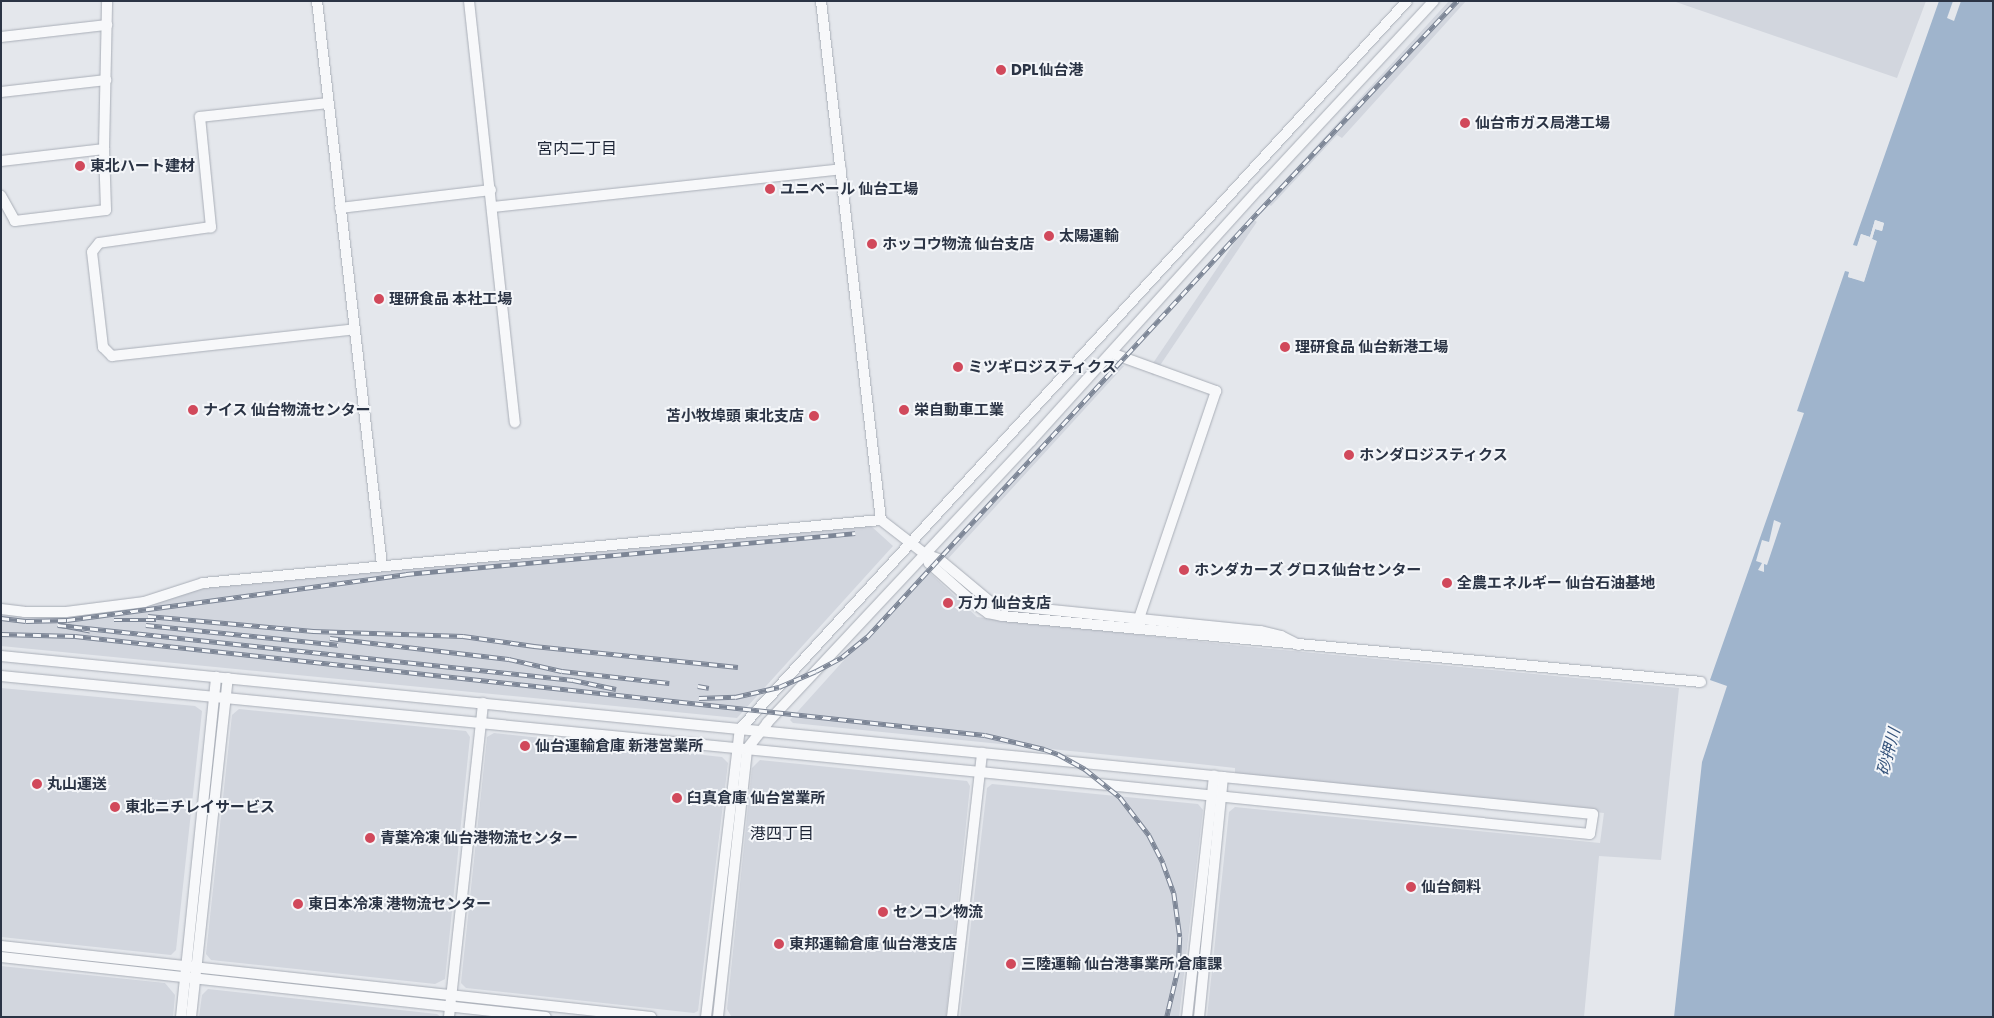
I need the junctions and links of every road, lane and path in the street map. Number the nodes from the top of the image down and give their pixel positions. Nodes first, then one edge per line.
1 (107, 1) edge
2 (317, 1) edge
3 (469, 1) edge
4 (821, 1) edge
5 (1407, 1) edge
6 (1434, 1) edge
7 (107, 24) junction
8 (1, 37) edge
9 (106, 80) junction
10 (2, 90) edge
11 (328, 103) junction
12 (104, 149) junction
13 (1, 161) edge
14 (841, 169) junction
15 (1247, 178) junction
16 (1259, 189) junction
17 (491, 190) junction
18 (1, 196) edge
19 (493, 207) junction
20 (340, 208) junction
21 (355, 330) junction
22 (1110, 353) junction
23 (515, 423) dead end
24 (881, 520) junction
25 (910, 543) junction
26 (925, 554) junction
27 (382, 565) junction
28 (1, 609) edge
29 (1137, 624) junction
30 (1, 656) edge
31 (1, 676) edge
32 (216, 677) junction
33 (228, 678) junction
34 (1701, 682) dead end
35 (214, 696) junction
36 (226, 698) junction
37 (483, 703) junction
38 (480, 722) junction
39 (740, 729) junction
40 (760, 730) junction
41 (742, 749) junction
42 (982, 753) junction
43 (980, 772) junction
44 (1218, 777) junction
45 (1216, 796) junction
46 (1, 946) edge
47 (1, 957) edge
48 (191, 973) junction
49 (450, 1007) edge
50 (181, 1017) edge
51 (191, 1017) edge
52 (546, 1017) edge
53 (651, 1017) edge
54 (706, 1017) edge
55 (718, 1017) edge
56 (952, 1017) edge
57 (1187, 1017) edge
58 (1199, 1017) edge

1 - 7 street
2 - 11 street
3 - 17 street
4 - 14 street
5 - 15 street
6 - 16 street
7 - 8 street
7 - 9 street
9 - 10 street
9 - 12 street
11 - 20 street
11 - 21 street
12 - 13 street
12 - 18 street
14 - 19 street
14 - 24 street
15 - 16 street
15 - 25 street
16 - 22 street
17 - 19 street
17 - 20 street
19 - 23 street
20 - 21 street
21 - 27 street
22 - 26 street
22 - 29 street
24 - 25 street
24 - 27 street
25 - 26 street
25 - 39 street
26 - 29 street
26 - 40 street
27 - 28 street
29 - 34 street
30 - 32 street
31 - 35 street
32 - 33 street
32 - 35 street
33 - 36 street
33 - 37 street
35 - 36 street
35 - 48 street
36 - 38 street
36 - 48 street
37 - 38 street
37 - 39 street
38 - 41 street
38 - 49 street
39 - 40 street
39 - 41 street
40 - 41 street
40 - 42 street
41 - 43 street
41 - 54 street
41 - 55 street
42 - 43 street
42 - 44 street
43 - 45 street
43 - 56 street
44 - 45 street
44 - 45 street
45 - 57 street
45 - 58 street
46 - 48 street
47 - 48 street
48 - 49 street
48 - 50 street
48 - 51 street
49 - 52 street
49 - 53 street

